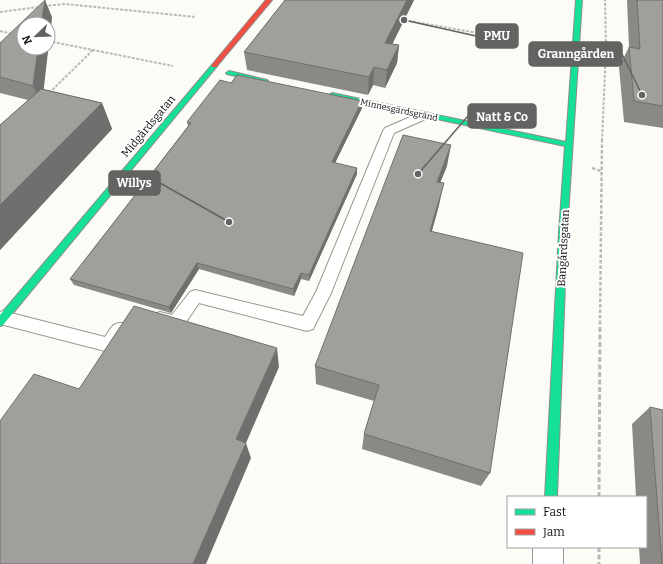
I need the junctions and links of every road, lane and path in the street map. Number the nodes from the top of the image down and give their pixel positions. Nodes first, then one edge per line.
1 (269, 0) edge
2 (579, 0) edge
3 (605, 0) edge
4 (0, 12) edge
5 (196, 17) dead end
6 (404, 20) edge
7 (0, 31) edge
8 (15, 35) edge
9 (494, 36) dead end
10 (56, 43) edge
11 (94, 50) junction
12 (173, 66) dead end
13 (229, 74) dead end
14 (274, 83) edge
15 (320, 93) edge
16 (45, 97) edge
17 (424, 115) junction
18 (570, 145) junction
19 (146, 316) edge
20 (126, 318) edge
21 (2, 320) edge
22 (551, 496) edge
23 (599, 496) edge
24 (548, 548) edge
25 (599, 548) edge
26 (548, 564) edge
27 (599, 564) edge

1 - 21 street, Midgårdsgatan
2 - 18 street, Bangårdsgatan
3 - 23 path
4 - 5 path
6 - 9 path
7 - 8 path
10 - 11 path
11 - 12 path
11 - 16 path
13 - 14 street
15 - 17 street, Minnesgärdsgränd
17 - 18 street, Minnesgärdsgränd
17 - 19 lane
18 - 22 street, Bangårdsgatan
20 - 21 lane
24 - 26 street
25 - 27 path

